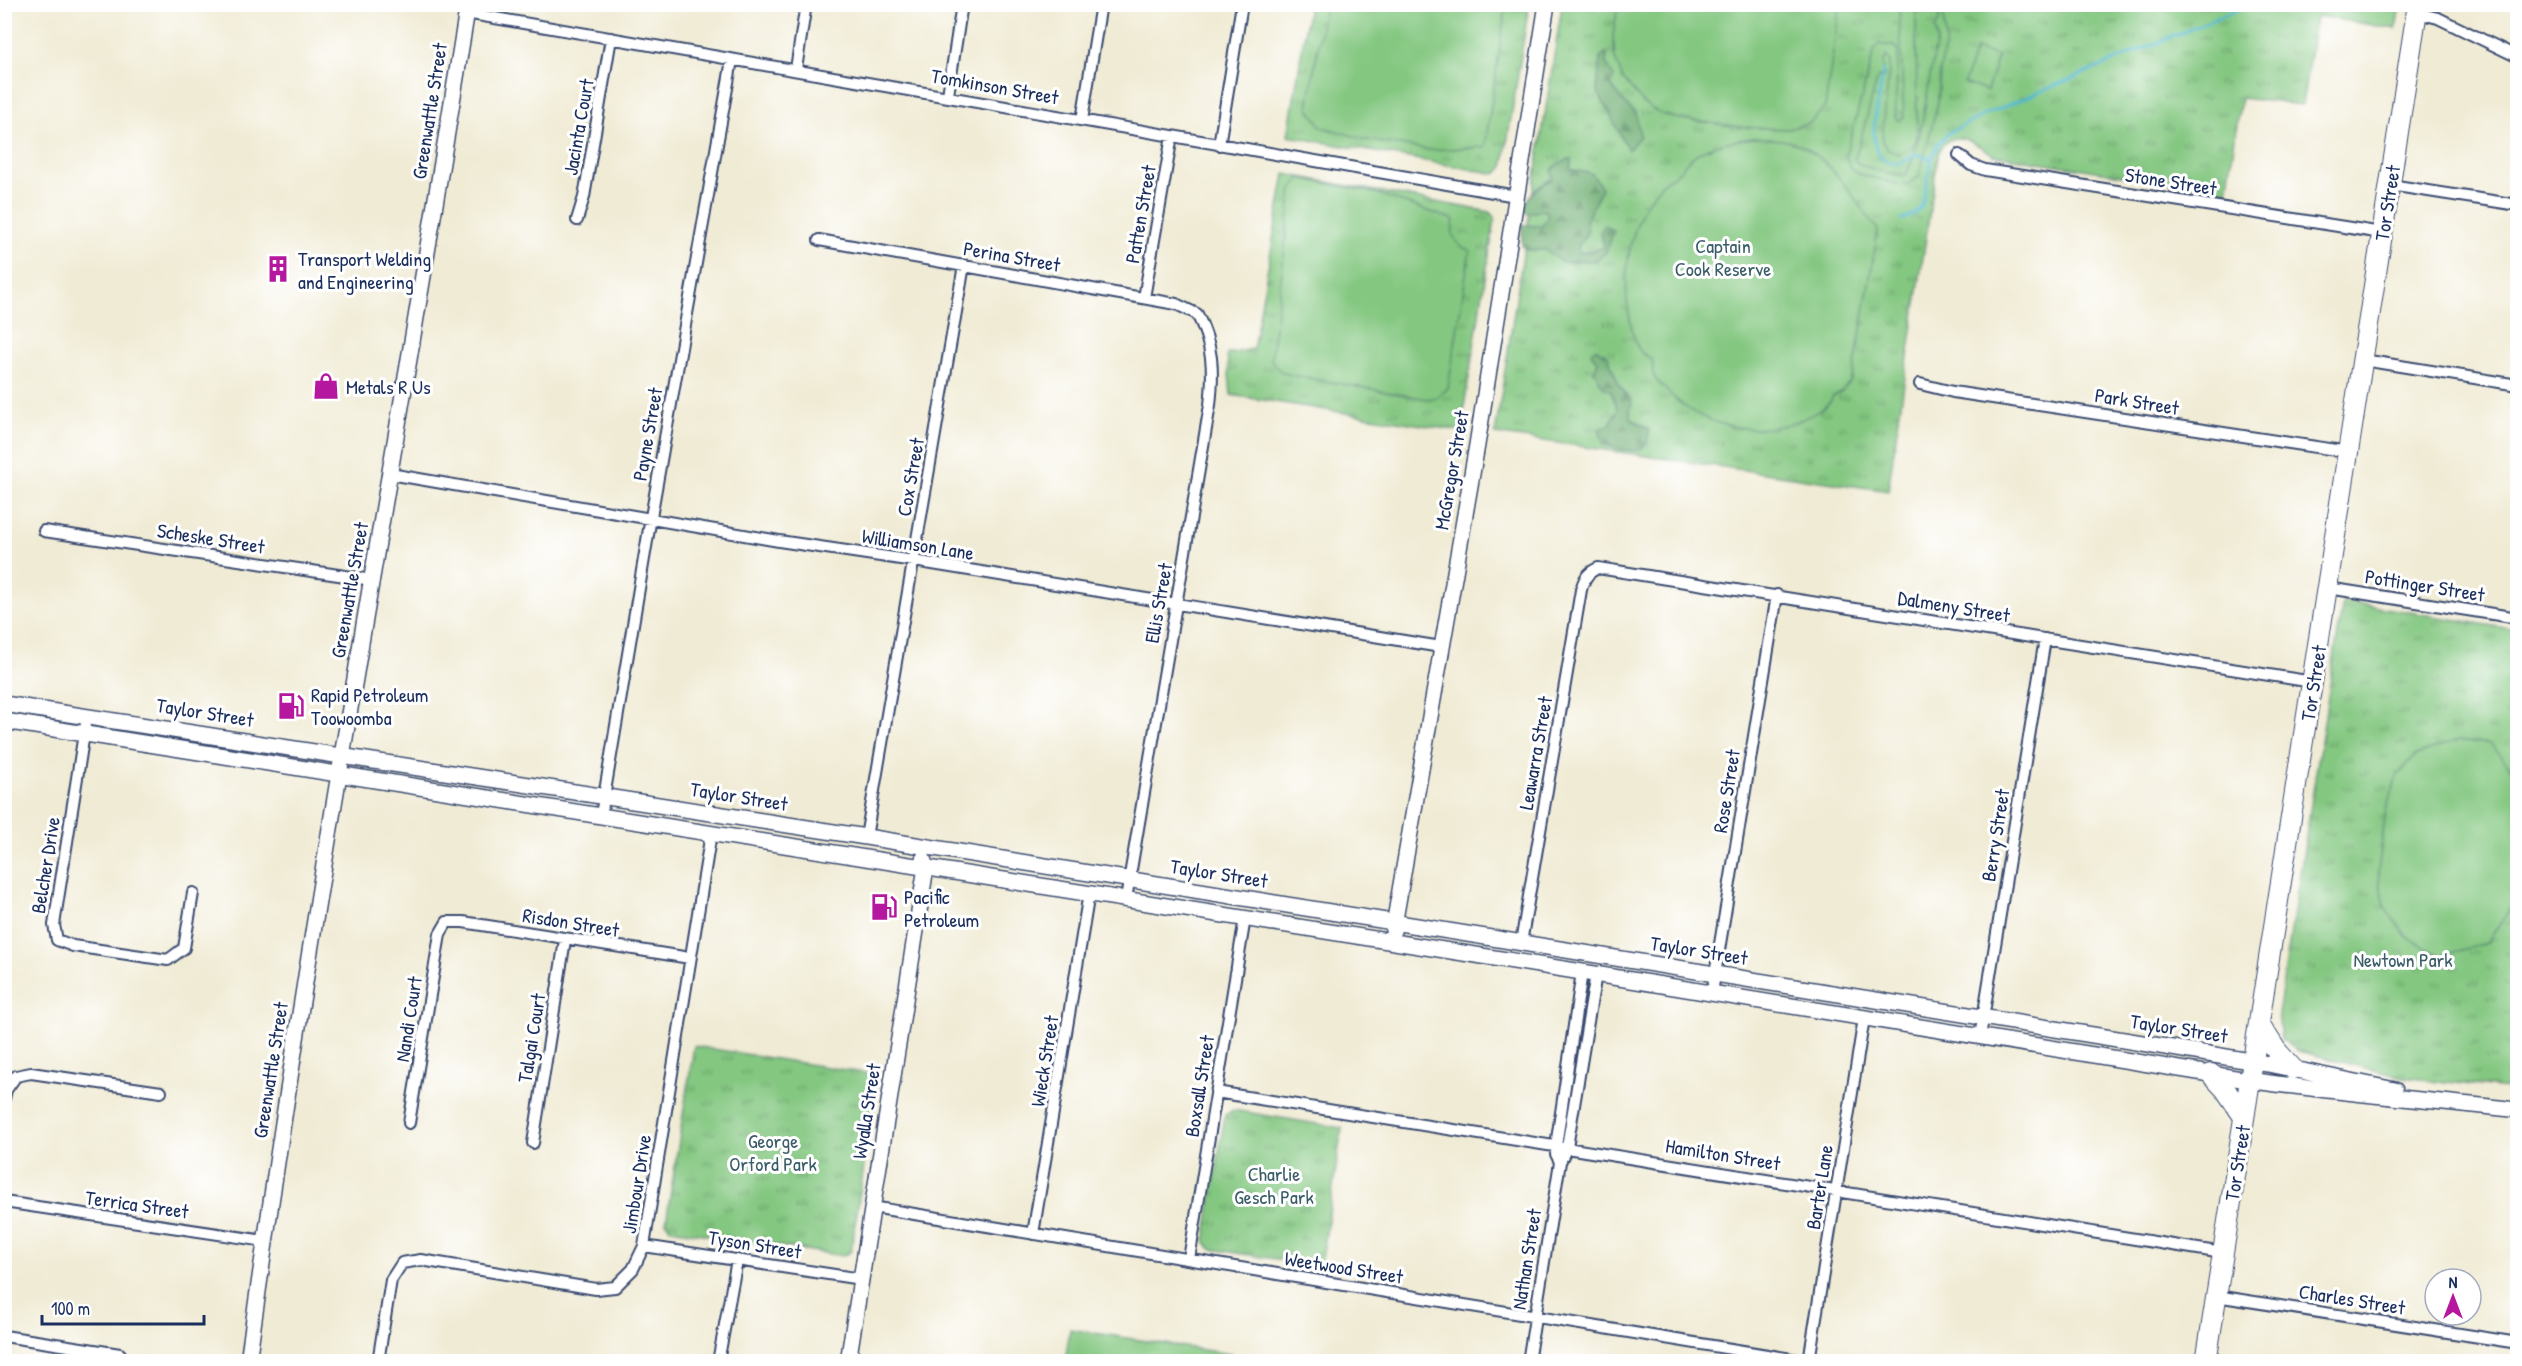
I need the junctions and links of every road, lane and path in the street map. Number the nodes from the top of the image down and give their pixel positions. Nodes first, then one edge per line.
1 (806, 4) edge
2 (962, 4) edge
3 (1101, 4) edge
4 (1242, 4) edge
5 (1547, 4) edge
6 (467, 9) edge
7 (2418, 9) edge
8 (611, 38) junction
9 (2517, 57) edge
10 (732, 60) junction
11 (796, 69) junction
12 (948, 95) junction
13 (1082, 120) junction
14 (1172, 136) junction
15 (1219, 145) junction
16 (1959, 155) dead end
17 (2390, 185) junction
18 (1516, 196) junction
19 (2517, 206) edge
20 (577, 220) dead end
21 (2382, 233) junction
22 (819, 240) dead end
23 (964, 265) junction
24 (1144, 298) junction
25 (1197, 314) joint
26 (2363, 360) junction
27 (1920, 384) dead end
28 (2517, 385) edge
29 (2349, 452) junction
30 (390, 474) junction
31 (651, 517) junction
32 (44, 531) dead end
33 (914, 561) junction
34 (1590, 572) joint
35 (372, 580) junction
36 (2328, 588) junction
37 (1777, 595) junction
38 (1177, 604) junction
39 (2517, 618) edge
40 (2045, 639) junction
41 (1441, 647) junction
42 (2313, 682) junction
43 (4, 704) edge
44 (87, 716) junction
45 (4, 721) edge
46 (84, 733) junction
47 (341, 754) junction
48 (339, 773) junction
49 (604, 796) junction
50 (601, 815) junction
51 (711, 833) junction
52 (866, 837) junction
53 (926, 867) junction
54 (1129, 880) junction
55 (193, 893) dead end
56 (1089, 893) junction
57 (1126, 899) junction
58 (1245, 918) junction
59 (447, 922) joint
60 (1395, 923) junction
61 (565, 940) junction
62 (1392, 942) junction
63 (1521, 943) junction
64 (690, 958) junction
65 (1589, 973) junction
66 (1715, 974) junction
67 (1712, 993) junction
68 (1864, 1018) junction
69 (1983, 1018) junction
70 (2260, 1025) junction
71 (1980, 1037) junction
72 (2294, 1069) junction
73 (2252, 1071) junction
74 (2211, 1074) junction
75 (161, 1092) dead end
76 (1216, 1092) junction
77 (2424, 1099) junction
78 (4, 1100) edge
79 (2517, 1110) edge
80 (2244, 1117) junction
81 (409, 1123) dead end
82 (533, 1143) dead end
83 (1562, 1147) junction
84 (1836, 1190) junction
85 (4, 1202) edge
86 (872, 1207) junction
87 (1033, 1234) junction
88 (265, 1241) junction
89 (644, 1246) junction
90 (2223, 1253) junction
91 (1189, 1259) junction
92 (737, 1260) junction
93 (861, 1279) junction
94 (2216, 1296) junction
95 (1535, 1316) junction
96 (4, 1336) edge
97 (2517, 1343) edge
98 (120, 1354) dead end
99 (1809, 1361) edge
100 (248, 1362) edge
101 (378, 1362) edge
102 (718, 1362) edge
103 (848, 1362) edge
104 (1528, 1362) edge
105 (2206, 1362) edge

1 - 11 street
2 - 12 street
3 - 13 street
4 - 15 street
5 - 18 main road, McGregor Street
6 - 8 street, Tomkinson Street
6 - 30 main road, Greenwattle Street
7 - 9 street
7 - 17 highway, Tor Street
8 - 10 street, Tomkinson Street
8 - 20 street, Jacinta Court
10 - 11 street, Tomkinson Street
10 - 31 street, Payne Street
11 - 12 street, Tomkinson Street
12 - 13 street, Tomkinson Street
13 - 14 street, Tomkinson Street
14 - 15 street, Tomkinson Street
14 - 24 street, Patten Street
15 - 18 street, Tomkinson Street
16 - 21 street, Stone Street
17 - 19 street
17 - 21 highway, Tor Street
18 - 41 main road, McGregor Street
21 - 26 highway, Tor Street
22 - 23 street, Perina Street
23 - 24 street, Perina Street
23 - 33 street, Cox Street
24 - 25 street, Perina Street
25 - 38 street, Ellis Street
26 - 28 street
26 - 29 highway, Tor Street
27 - 29 street, Park Street
29 - 36 highway, Tor Street
30 - 31 street, Williamson Lane
30 - 35 main road, Greenwattle Street
31 - 33 street, Williamson Lane
31 - 49 street, Payne Street
32 - 35 street, Scheske Street
33 - 38 street, Williamson Lane
33 - 52 street, Cox Street
34 - 37 street, Dalmeny Street
34 - 63 street, Leawarra Street
35 - 47 main road, Greenwattle Street
36 - 39 street, Pottinger Street
36 - 42 highway, Tor Street
37 - 40 street, Dalmeny Street
37 - 66 street, Rose Street
38 - 41 street, Williamson Lane
38 - 54 street, Ellis Street
40 - 42 street, Dalmeny Street
40 - 69 street, Berry Street
41 - 60 main road, McGregor Street
42 - 70 highway, Tor Street
43 - 44 main road, Taylor Street
44 - 46 street, Belcher Drive
44 - 47 main road, Taylor Street
45 - 46 main road, Taylor Street
46 - 48 main road, Taylor Street
46 - 55 street, Belcher Drive
47 - 48 main road, Greenwattle Street
47 - 49 main road, Taylor Street
48 - 50 main road, Taylor Street
48 - 88 main road, Greenwattle Street
49 - 50 street, Payne Street
49 - 52 main road, Taylor Street
50 - 51 main road, Taylor Street
51 - 53 main road, Taylor Street
51 - 64 street, Jimbour Drive
52 - 53 main road
52 - 54 main road, Taylor Street
53 - 56 main road, Taylor Street
53 - 86 main road, Wyalla Street
54 - 57 street, Ellis Street
54 - 60 main road, Taylor Street
56 - 57 main road, Taylor Street
56 - 87 street, Wieck Street
57 - 58 main road, Taylor Street
58 - 62 main road, Taylor Street
58 - 76 street, Boxsall Street
59 - 61 street, Risdon Street
59 - 81 street, Nandi Court
60 - 62 main road, McGregor Street
60 - 63 main road, Taylor Street
61 - 64 street, Risdon Street
61 - 82 street, Talgai Court
62 - 65 main road, Taylor Street
63 - 66 main road, Taylor Street
64 - 89 street, Jimbour Drive
65 - 67 main road, Taylor Street
65 - 83 street, Nathan Street
66 - 67 street, Rose Street
66 - 69 main road, Taylor Street
67 - 68 main road, Taylor Street
68 - 71 main road, Taylor Street
68 - 84 street, Barter Lane
69 - 71 street, Berry Street
69 - 73 main road, Taylor Street
70 - 72 highway
70 - 73 highway, Tor Street
71 - 74 main road, Taylor Street
72 - 73 main road, Taylor Street
72 - 77 main road, Taylor Street
73 - 74 main road, Taylor Street
73 - 77 main road, Taylor Street
73 - 80 highway, Tor Street
74 - 80 highway
75 - 78 street
76 - 83 street, Hamilton Street
76 - 91 street, Boxsall Street
77 - 79 main road, Taylor Street
80 - 90 highway, Tor Street
83 - 84 street, Hamilton Street
83 - 95 street, Nathan Street
84 - 90 street, Hamilton Street
84 - 99 street, Barter Lane
85 - 88 street, Terrica Street
86 - 87 street, Weetwood Street
86 - 93 main road, Wyalla Street
87 - 91 street, Weetwood Street
88 - 100 main road, Greenwattle Street
89 - 92 street, Tyson Street
89 - 101 street, Jimbour Drive
90 - 94 highway, Tor Street
91 - 95 street, Weetwood Street
92 - 93 street, Tyson Street
92 - 102 street
93 - 103 main road, Wyalla Street
94 - 97 street, Charles Street
94 - 105 highway, Tor Street
95 - 99 street, Weetwood Street
95 - 104 street, Nathan Street
96 - 98 street

